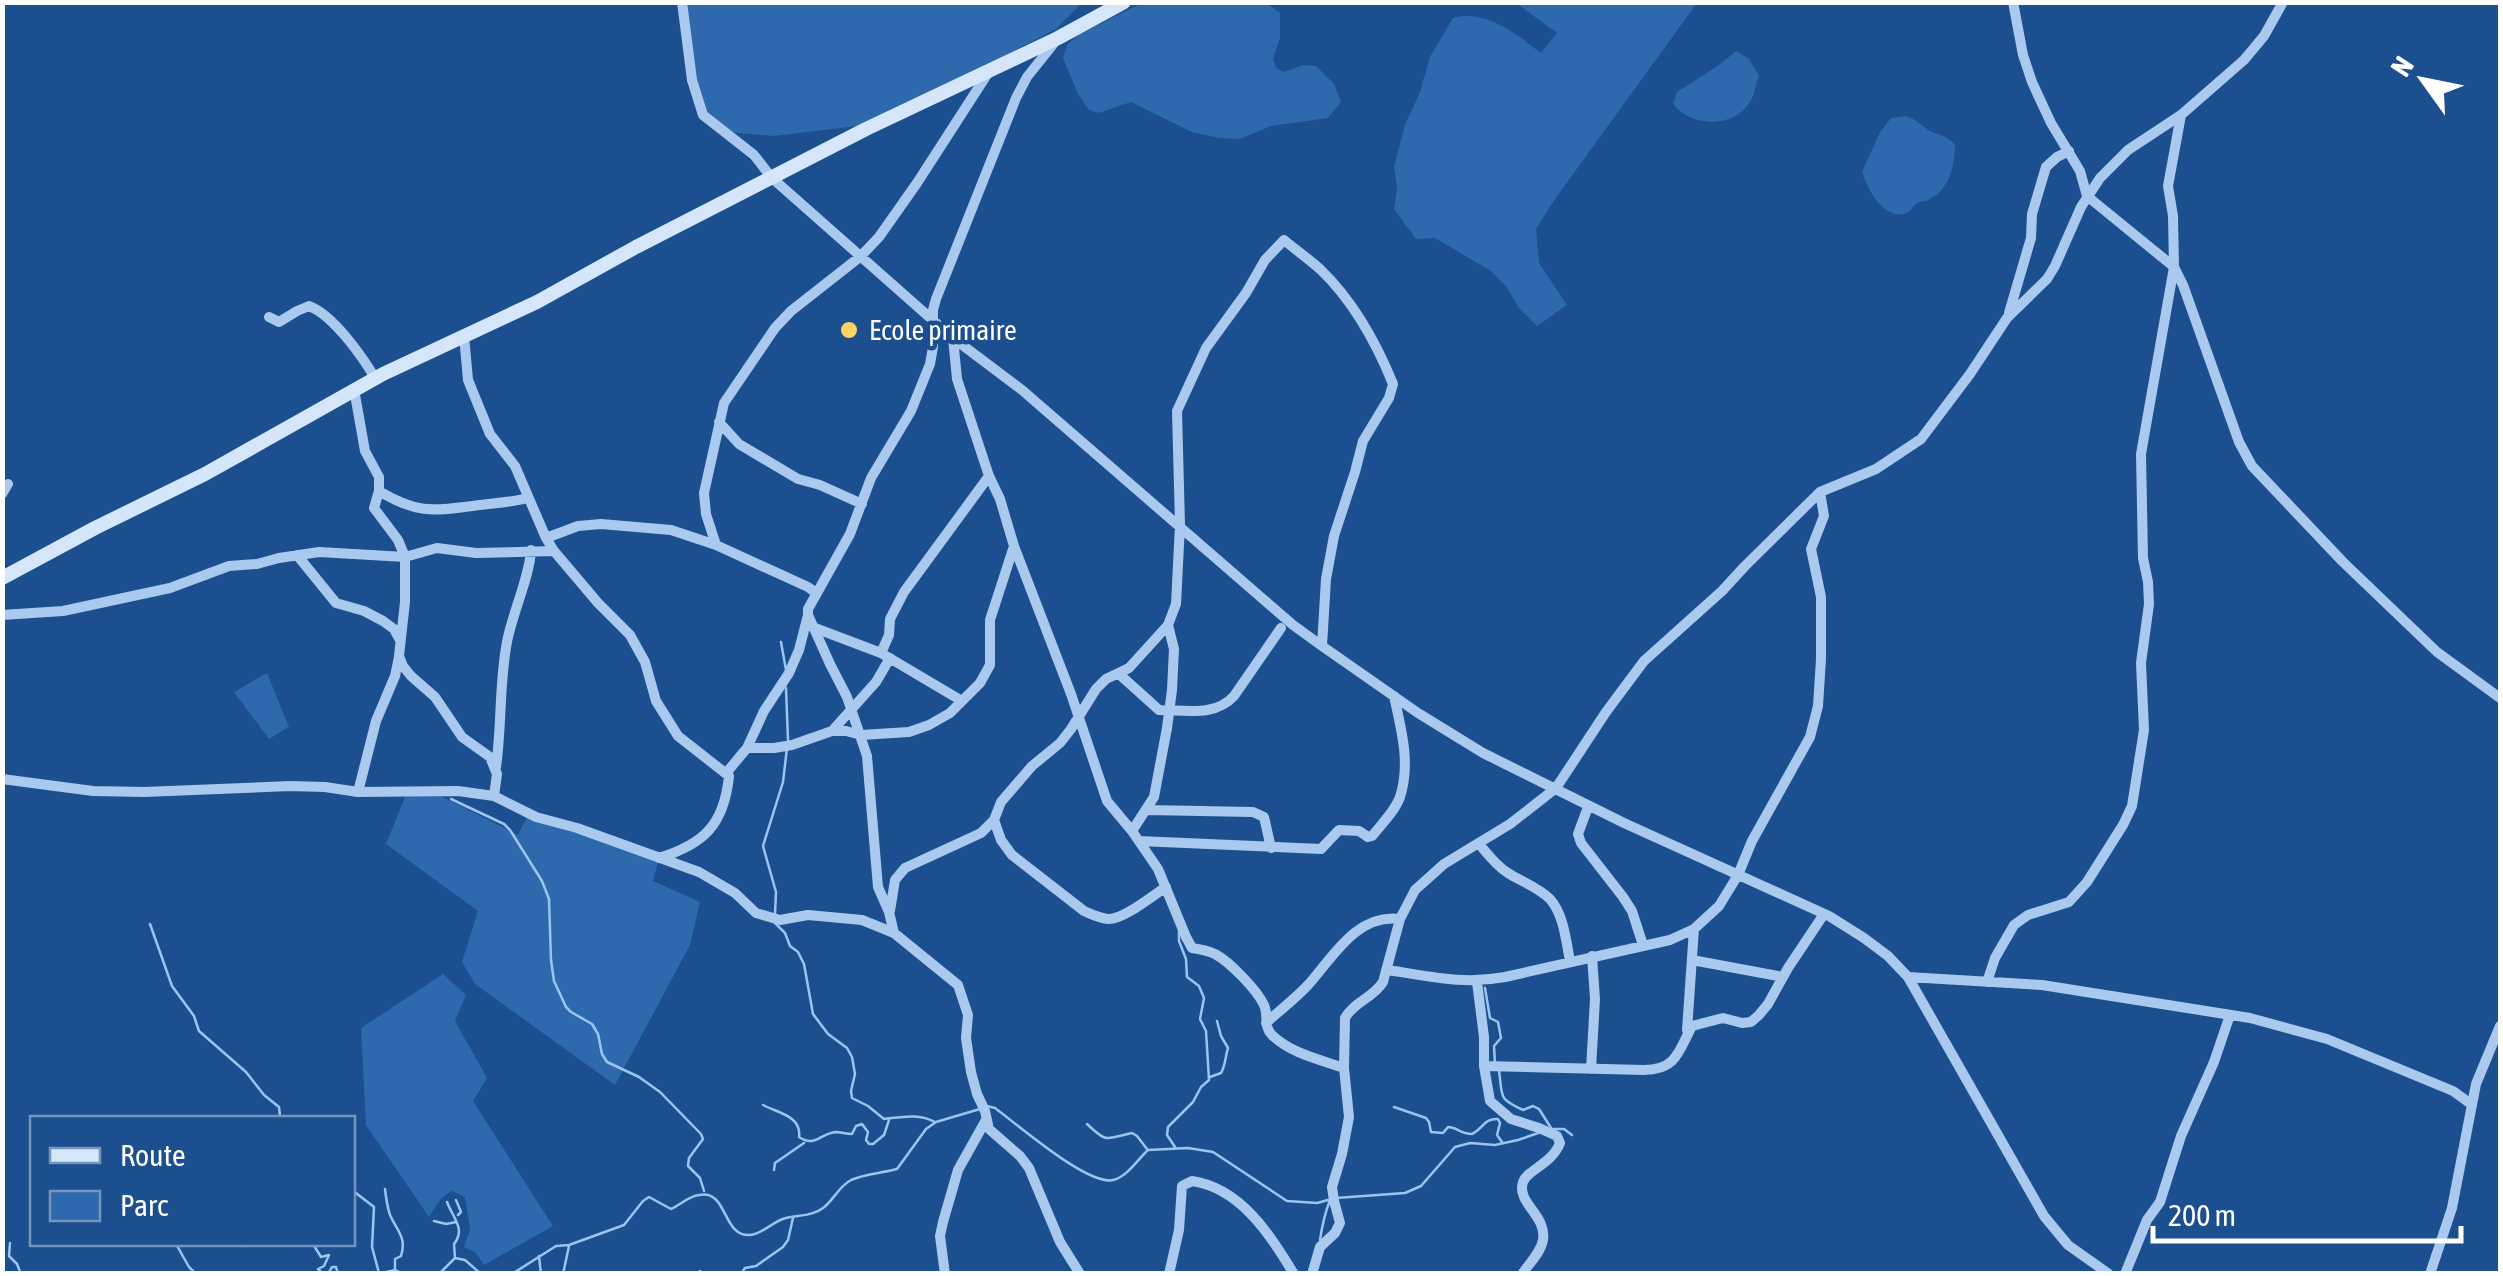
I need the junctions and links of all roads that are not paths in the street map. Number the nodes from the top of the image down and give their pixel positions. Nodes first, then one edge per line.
1 (682, 2) edge
2 (1124, 2) edge
3 (2013, 2) edge
4 (2283, 2) edge
5 (1058, 38) junction
6 (989, 72) junction
7 (2181, 116) junction
8 (2069, 151) junction
9 (772, 178) junction
10 (2087, 196) junction
11 (861, 256) junction
12 (2174, 267) junction
13 (269, 317) dead end
14 (2007, 318) junction
15 (934, 322) junction
16 (464, 336) junction
17 (953, 338) junction
18 (375, 378) junction
19 (354, 389) junction
20 (719, 422) junction
21 (989, 476) junction
22 (380, 491) junction
23 (1820, 492) junction
24 (528, 498) junction
25 (862, 504) junction
26 (1180, 525) junction
27 (546, 538) junction
28 (716, 545) junction
29 (1014, 546) junction
30 (531, 550) junction
31 (554, 551) junction
32 (297, 555) junction
33 (405, 557) junction
34 (2, 578) edge
35 (816, 593) junction
36 (808, 615) junction
37 (2, 616) edge
38 (1168, 625) junction
39 (815, 628) junction
40 (1280, 628) dead end
41 (401, 641) junction
42 (1322, 646) junction
43 (399, 656) junction
44 (885, 656) junction
45 (1119, 674) junction
46 (1394, 696) junction
47 (2500, 698) edge
48 (962, 701) junction
49 (852, 709) junction
50 (1170, 710) junction
51 (1079, 718) junction
52 (832, 731) junction
53 (860, 736) junction
54 (748, 748) junction
55 (496, 768) junction
56 (727, 772) junction
57 (2, 779) edge
58 (1556, 788) junction
59 (358, 792) junction
60 (494, 796) junction
61 (1588, 807) junction
62 (1147, 810) junction
63 (994, 820) junction
64 (1135, 836) junction
65 (1479, 844) junction
66 (1271, 848) junction
67 (658, 858) junction
68 (1738, 875) junction
69 (1166, 887) junction
70 (889, 912) junction
71 (1824, 914) junction
72 (1400, 919) junction
73 (1694, 930) junction
74 (894, 933) junction
75 (1643, 946) junction
76 (1592, 956) junction
77 (1692, 960) junction
78 (1570, 961) junction
79 (1387, 970) junction
80 (1908, 976) junction
81 (1783, 977) junction
82 (1477, 982) junction
83 (1987, 982) junction
84 (2230, 1015) junction
85 (1266, 1023) junction
86 (2500, 1026) edge
87 (1687, 1036) junction
88 (1484, 1066) junction
89 (1344, 1068) junction
90 (1591, 1069) junction
91 (2471, 1104) junction
92 (986, 1120) junction
93 (945, 1274) edge
94 (1080, 1274) edge
95 (1169, 1274) edge
96 (1294, 1274) edge
97 (1312, 1274) edge
98 (1522, 1274) edge
99 (2108, 1274) edge
100 (2125, 1274) edge
101 (2430, 1274) edge

1 - 9 street
2 - 5 street
3 - 8 street
4 - 7 street
5 - 6 street
5 - 15 street
6 - 9 street
6 - 11 street
7 - 10 street
7 - 12 street
8 - 10 street
8 - 14 street
9 - 11 street
9 - 16 street
10 - 12 street
10 - 14 street
11 - 15 street
11 - 20 street
12 - 47 street
12 - 83 street
13 - 18 street
14 - 23 street
15 - 17 street
15 - 25 street
16 - 18 street
16 - 24 street
17 - 21 street
17 - 26 street
18 - 19 street
19 - 22 street
19 - 34 street
20 - 25 street
20 - 28 street
21 - 29 street
21 - 44 street
22 - 24 street
22 - 33 street
23 - 58 street
23 - 68 street
24 - 27 street
25 - 35 street
26 - 38 street
26 - 42 street
26 - 42 street
27 - 28 street
27 - 31 street
28 - 35 street
29 - 48 street
29 - 51 street
30 - 31 street
30 - 33 street
30 - 55 street
31 - 56 street
32 - 33 street
32 - 37 street
32 - 41 street
33 - 41 street
35 - 36 street
36 - 39 street
36 - 54 street
38 - 45 street
38 - 50 street
39 - 44 street
39 - 49 street
40 - 50 street
41 - 43 street
42 - 46 street
43 - 55 street
43 - 59 street
44 - 48 street
44 - 49 street
45 - 50 street
45 - 51 street
46 - 58 street
46 - 66 street
48 - 53 street
49 - 52 street
49 - 53 street
50 - 62 street
51 - 63 street
51 - 64 street
52 - 53 street
52 - 54 street
53 - 70 street
54 - 56 street
55 - 60 street
56 - 67 street
57 - 59 street
58 - 61 street
58 - 65 street
59 - 60 street
60 - 67 street
61 - 68 street
61 - 75 street
62 - 64 street
62 - 66 street
63 - 69 street
63 - 70 street
64 - 66 street
64 - 69 street
65 - 72 street
65 - 78 street
67 - 74 street
68 - 71 street
68 - 73 street
69 - 85 street
70 - 74 street
71 - 80 street
71 - 81 street
72 - 79 street
72 - 85 street
73 - 75 street
73 - 77 street
74 - 92 street
75 - 76 street
76 - 78 street
76 - 90 street
77 - 81 street
77 - 87 street
78 - 82 street
79 - 82 street
79 - 89 street
80 - 83 street
80 - 99 street
81 - 87 street
82 - 88 street
83 - 84 street
84 - 91 street
84 - 100 street
85 - 89 street
86 - 91 street
87 - 90 street
88 - 90 street
88 - 98 street
89 - 97 street
91 - 101 street
92 - 93 street
92 - 94 street
95 - 96 street

